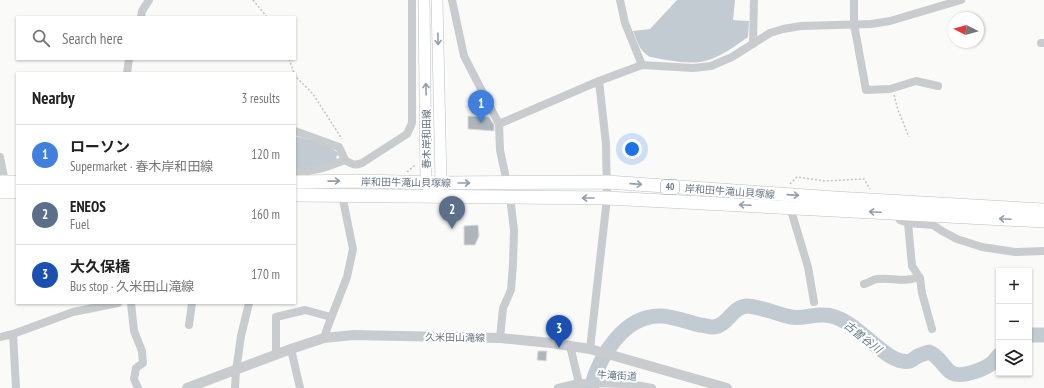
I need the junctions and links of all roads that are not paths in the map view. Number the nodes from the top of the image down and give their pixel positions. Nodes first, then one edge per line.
1 (149, 0) edge
2 (412, 0) edge
3 (424, 0) edge
4 (437, 0) edge
5 (452, 0) edge
6 (620, 0) edge
7 (754, 0) edge
8 (854, 0) edge
9 (961, 0) edge
10 (141, 16) edge
11 (854, 24) junction
12 (753, 44) junction
13 (129, 60) edge
14 (642, 65) junction
15 (127, 72) edge
16 (599, 81) junction
17 (938, 86) dead end
18 (499, 124) junction
19 (296, 131) edge
20 (0, 157) edge
21 (345, 160) junction
22 (358, 165) junction
23 (296, 172) edge
24 (360, 181) junction
25 (296, 182) edge
26 (426, 182) junction
27 (607, 182) junction
28 (441, 183) junction
29 (507, 183) junction
30 (6, 185) edge
31 (16, 191) edge
32 (296, 195) edge
33 (342, 195) junction
34 (433, 197) junction
35 (510, 197) junction
36 (607, 198) junction
37 (790, 207) junction
38 (1044, 210) edge
39 (896, 213) junction
40 (1044, 221) edge
41 (908, 223) junction
42 (1044, 251) edge
43 (919, 277) junction
44 (864, 284) dead end
45 (814, 302) dead end
46 (113, 304) edge
47 (131, 304) edge
48 (192, 304) edge
49 (249, 304) edge
50 (331, 317) junction
51 (189, 325) dead end
52 (932, 329) dead end
53 (13, 334) junction
54 (0, 337) edge
55 (324, 338) junction
56 (500, 338) junction
57 (570, 346) junction
58 (291, 349) junction
59 (594, 351) junction
60 (276, 355) junction
61 (236, 371) junction
62 (579, 384) edge
63 (16, 388) edge
64 (138, 388) edge
65 (187, 388) edge
66 (235, 388) edge
67 (300, 388) edge
68 (558, 388) edge
69 (652, 388) edge
70 (727, 388) edge

1 - 10 street
2 - 22 street
26 -> 3 main road, 春木岸和田線
4 -> 28 main road, 春木岸和田線
5 - 18 street
6 - 14 street
7 - 12 street
8 - 11 street
9 - 11 street
11 - 12 street
11 - 17 street
12 - 14 street
13 - 15 street
14 - 16 street
16 - 18 street
16 - 27 street
18 - 29 street
19 - 21 street
20 - 30 street
21 - 22 street
21 - 23 street
22 - 24 street
25 -> 24 main road, 岸和田牛滝山貝塚線 / 40
24 - 26 main road, 岸和田牛滝山貝塚線 / 40
26 - 28 main road, 岸和田牛滝山貝塚線 / 40
26 - 34 main road, 春木岸和田線
27 - 29 main road, 岸和田牛滝山貝塚線 / 40
27 - 36 street
27 -> 38 main road, 岸和田牛滝山貝塚線 / 40
28 -> 29 main road, 岸和田牛滝山貝塚線 / 40
28 - 34 main road
30 - 31 main road
32 - 33 main road, 岸和田牛滝山貝塚線 / 40
33 - 34 main road, 岸和田牛滝山貝塚線 / 40
33 - 50 street
34 - 35 main road, 岸和田牛滝山貝塚線 / 40
36 -> 35 main road, 岸和田牛滝山貝塚線 / 40
35 - 56 street
37 -> 36 main road, 岸和田牛滝山貝塚線 / 40
36 - 59 street
39 -> 37 main road, 岸和田牛滝山貝塚線 / 40
37 - 45 street
40 -> 39 main road, 岸和田牛滝山貝塚線 / 40
39 - 41 street
41 - 42 street
41 - 43 street
43 - 44 street
43 - 52 street
46 - 53 street
47 - 64 street
48 - 51 street
49 - 61 street
50 - 55 street
50 - 60 street
53 - 54 street
53 - 63 street
55 - 56 street, 久米田山滝線
55 - 58 street, 久米田山滝線
56 - 57 street, 久米田山滝線
57 - 59 street, 久米田山滝線
57 - 62 street
58 - 60 street, 久米田山滝線
58 - 67 street
59 - 70 street, 久米田山滝線
60 - 61 street, 久米田山滝線
61 - 65 street, 久米田山滝線
61 - 66 street
62 - 68 street, 牛滝街道
62 - 69 street, 牛滝街道

